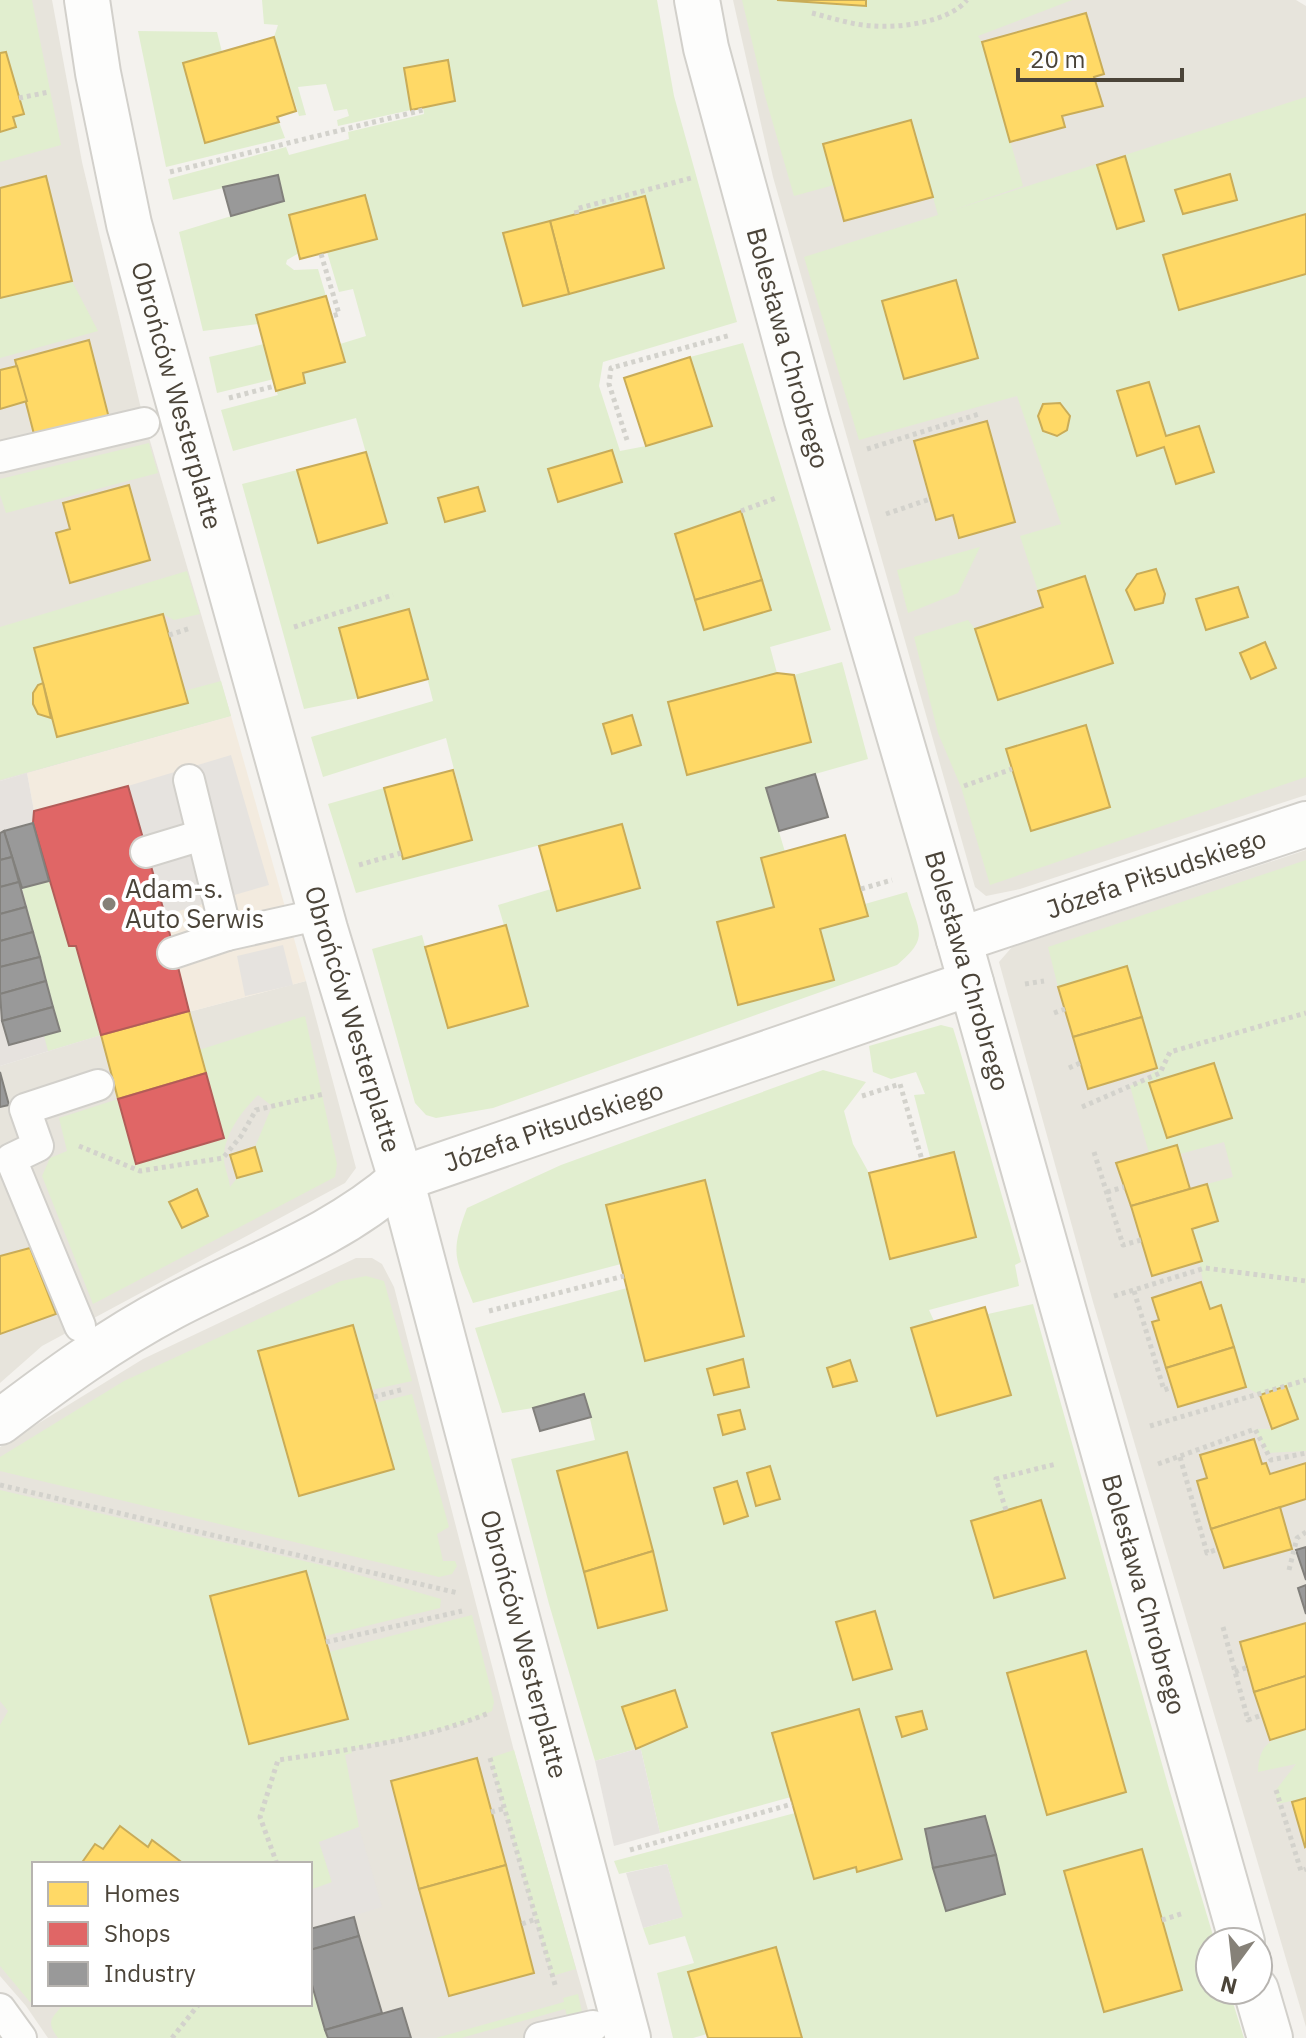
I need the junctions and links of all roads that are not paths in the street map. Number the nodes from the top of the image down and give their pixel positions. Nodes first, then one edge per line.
1 (87, 0) edge
2 (697, 0) edge
3 (144, 423) dead end
4 (0, 457) edge
5 (189, 780) dead end
6 (1306, 824) edge
7 (202, 835) junction
8 (146, 852) dead end
9 (321, 914) junction
10 (227, 935) junction
11 (959, 940) junction
12 (173, 953) dead end
13 (971, 983) junction
14 (98, 1085) dead end
15 (401, 1179) junction
16 (80, 1326) dead end
17 (0, 1422) edge
18 (1237, 1926) edge
19 (1261, 2006) edge
20 (0, 2009) edge
21 (611, 2032) edge
22 (21, 2038) edge
23 (540, 2038) edge
24 (1270, 2038) edge

1 - 9 street, Obrońców Westerplatte
2 - 11 street, Bolesława Chrobrego
3 - 4 lane
5 - 7 lane
6 - 11 street, Józefa Piłsudskiego
7 - 8 lane
7 - 10 lane
9 - 10 lane
9 - 15 street, Obrońców Westerplatte
10 - 12 lane
11 - 13 street, Bolesława Chrobrego
13 - 15 street, Józefa Piłsudskiego
13 - 18 street, Bolesława Chrobrego
14 - 16 lane
15 - 17 street, Józefa Piłsudskiego
15 - 21 street, Obrońców Westerplatte
19 - 24 street
20 - 22 lane
21 - 23 lane

